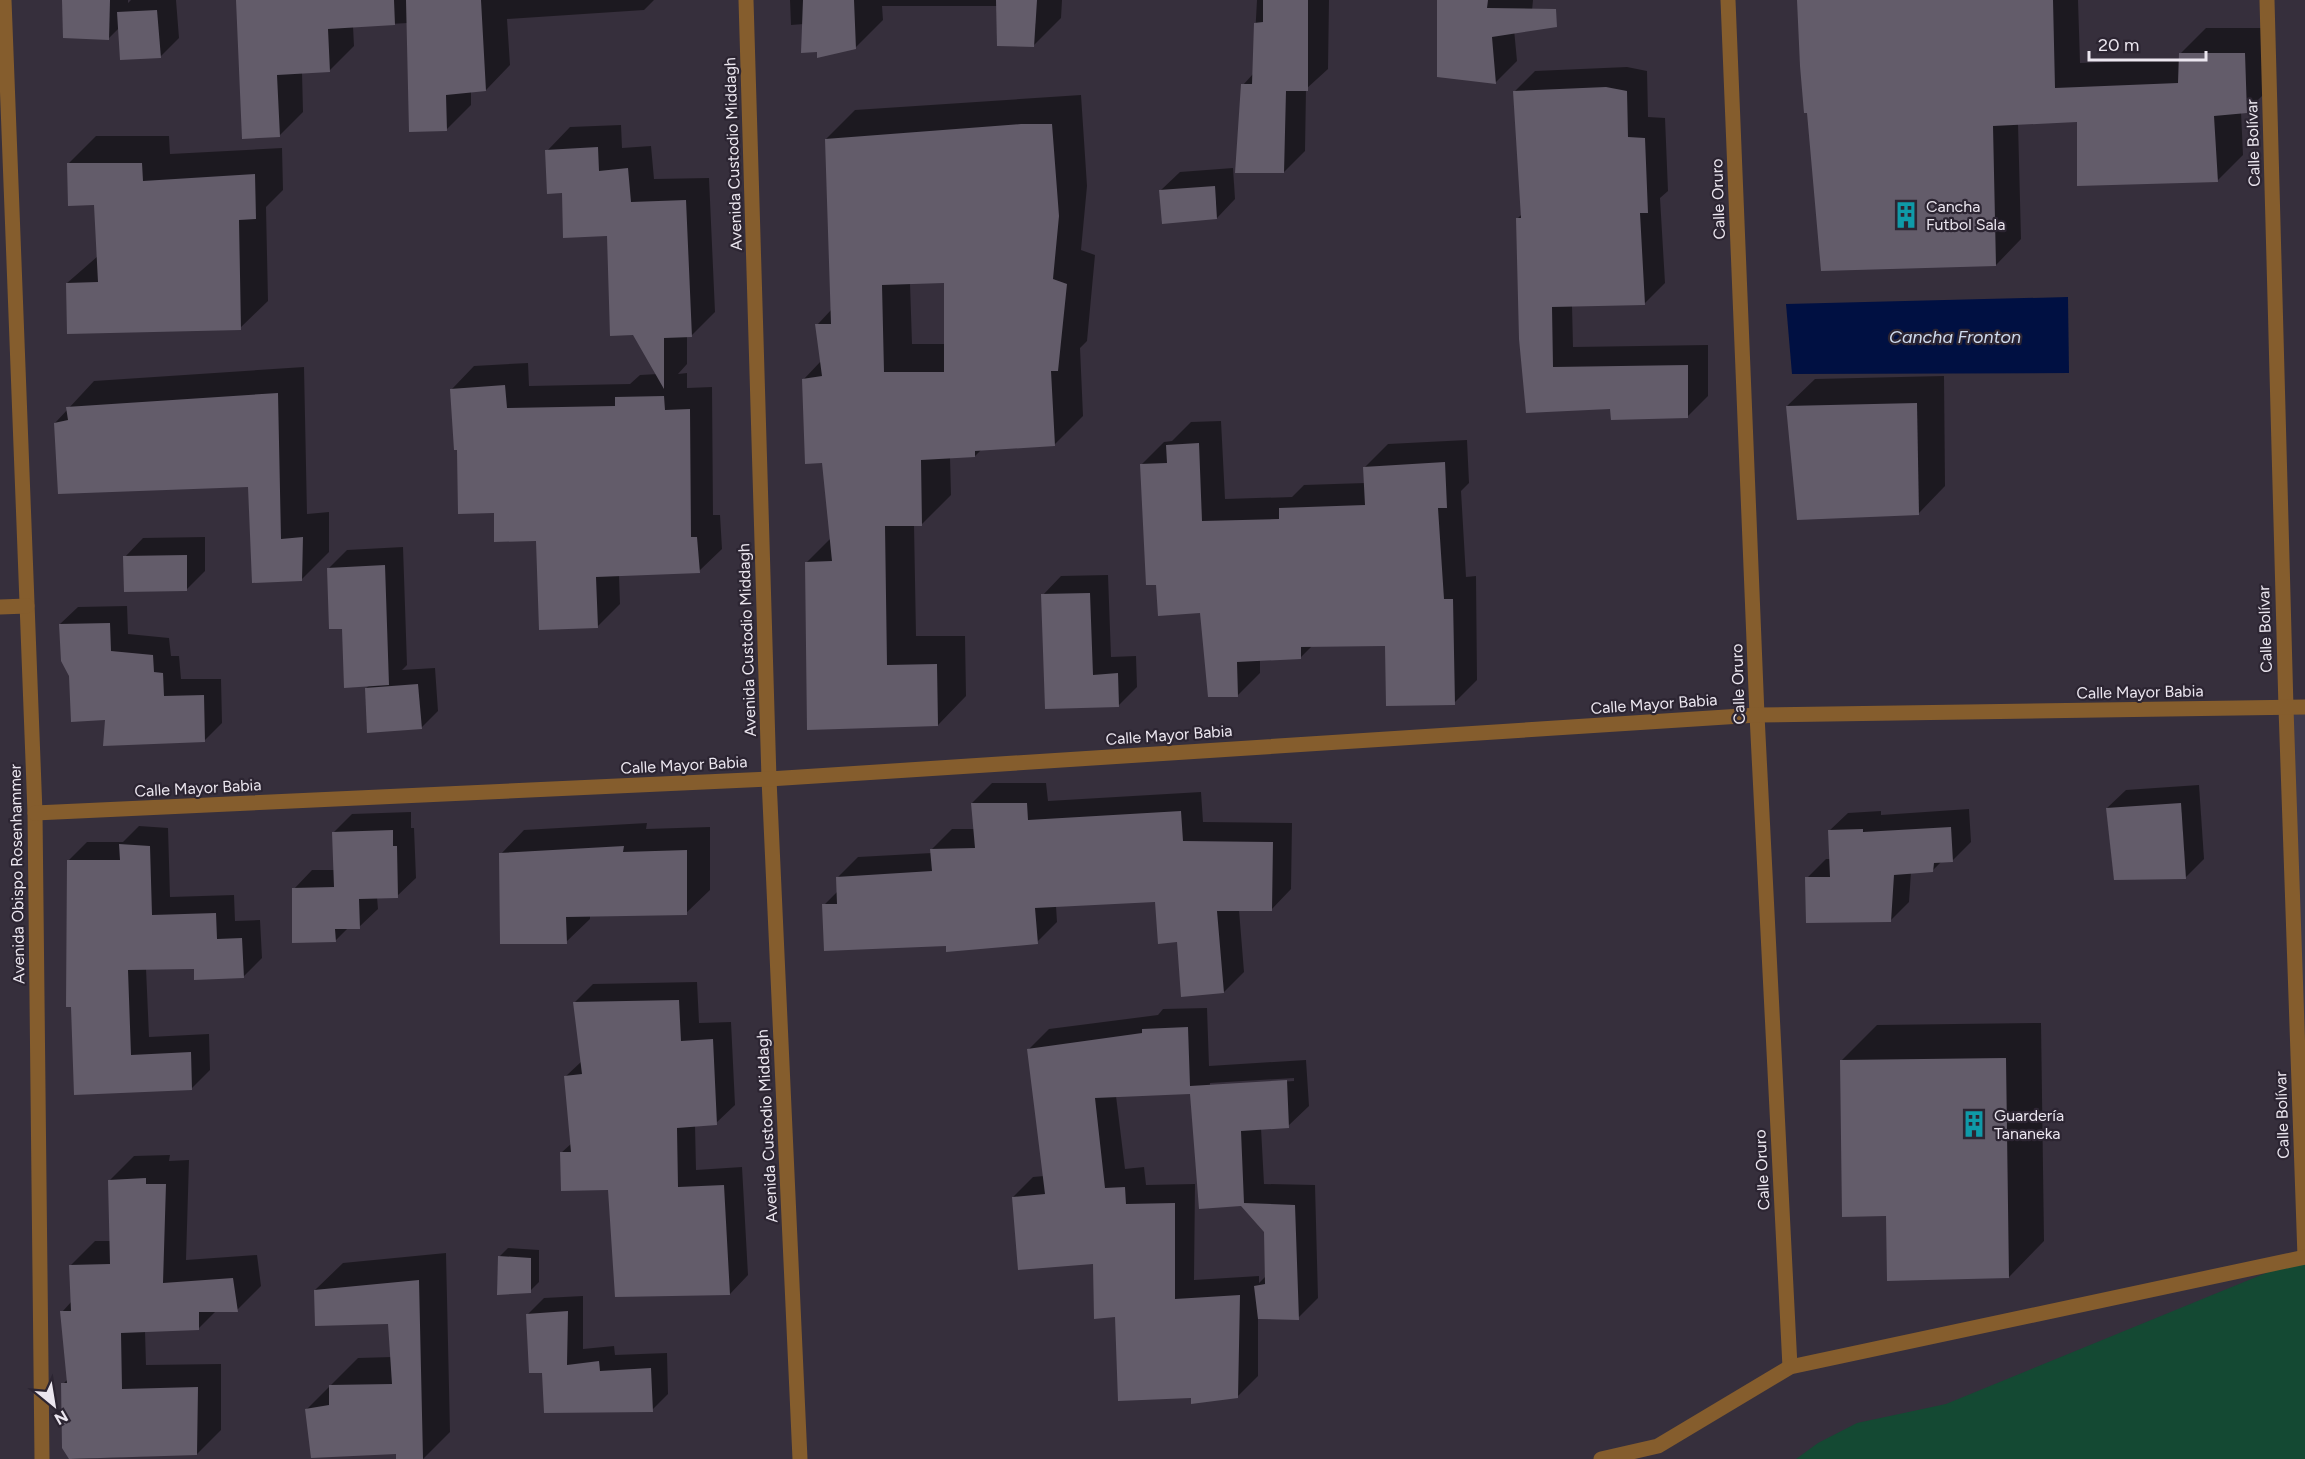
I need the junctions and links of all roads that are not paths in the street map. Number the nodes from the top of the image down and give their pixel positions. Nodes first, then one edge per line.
1 (4, 0) edge
2 (746, 0) edge
3 (1728, 0) edge
4 (2267, 0) edge
5 (27, 606) junction
6 (0, 607) edge
7 (2305, 707) edge
8 (2286, 708) junction
9 (1757, 715) junction
10 (769, 779) junction
11 (35, 813) junction
12 (2305, 1257) edge
13 (1790, 1367) junction
14 (1654, 1452) edge
15 (42, 1459) edge
16 (800, 1459) edge
17 (1600, 1459) edge

1 - 5 street, Avenida Obispo Rosenhammer
2 - 10 street, Avenida Custodio Middagh
3 - 9 street, Calle Oruro
4 - 8 street, Calle Bolívar
5 - 6 street
5 - 11 street, Avenida Obispo Rosenhammer
7 - 8 street, Calle Mayor Babia
8 - 9 street, Calle Mayor Babia
8 - 12 street, Calle Bolívar
9 - 10 street, Calle Mayor Babia
9 - 13 street, Calle Oruro
10 - 11 street, Calle Mayor Babia
10 - 16 street, Avenida Custodio Middagh
11 - 15 street, Avenida Obispo Rosenhammer
12 - 13 street
13 - 14 street
14 - 17 street

